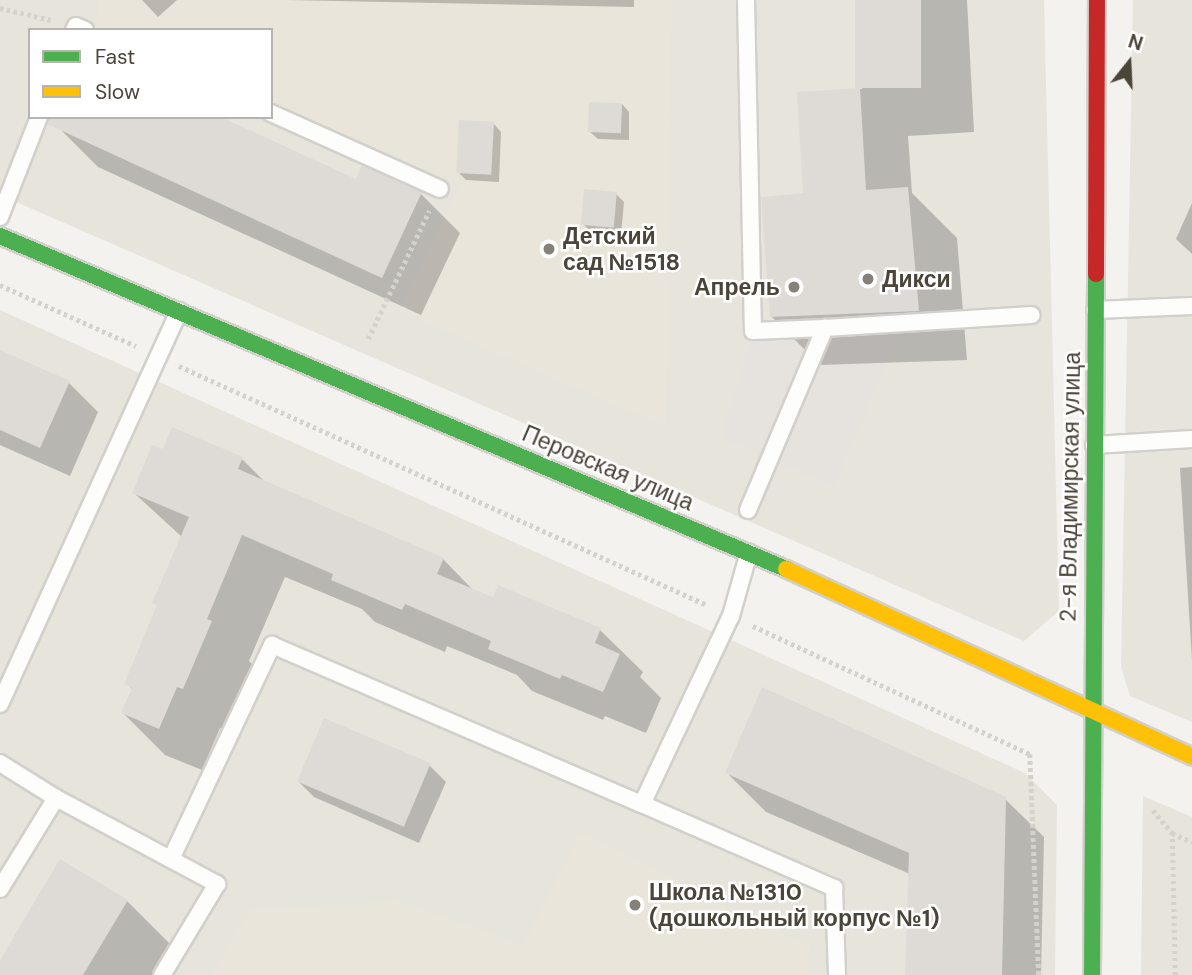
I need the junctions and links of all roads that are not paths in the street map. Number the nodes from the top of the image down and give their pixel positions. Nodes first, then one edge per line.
1 (746, 0) edge
2 (1097, 0) edge
3 (273, 114) edge
4 (38, 119) edge
5 (440, 189) road end
6 (0, 217) edge
7 (0, 236) edge
8 (1192, 306) edge
9 (1095, 310) junction
10 (179, 311) junction
11 (1032, 315) dead end
12 (825, 328) junction
13 (1192, 439) edge
14 (1094, 445) junction
15 (748, 510) dead end
16 (749, 552) junction
17 (0, 704) edge
18 (1092, 710) junction
19 (1192, 757) edge
20 (0, 763) edge
21 (56, 798) junction
22 (642, 804) junction
23 (171, 859) junction
24 (0, 889) edge
25 (162, 975) edge
26 (837, 975) edge
27 (1092, 975) edge

1 - 12 lane
2 - 9 main road, 2-я Владимирская улица
3 - 5 lane
4 - 6 lane
7 - 10 main road, Перовская улица
8 - 9 lane
9 - 14 main road, 2-я Владимирская улица
10 - 16 main road, Перовская улица
10 - 17 lane
11 - 12 lane
12 - 15 lane
13 - 14 lane
14 - 18 main road, 2-я Владимирская улица
16 - 18 main road, Перовская улица
16 - 22 lane
18 - 19 main road, Перовская улица
18 - 27 main road, 2-я Владимирская улица
20 - 21 lane
21 - 23 lane
21 - 24 lane
22 - 23 lane
22 - 26 lane
23 - 25 lane

